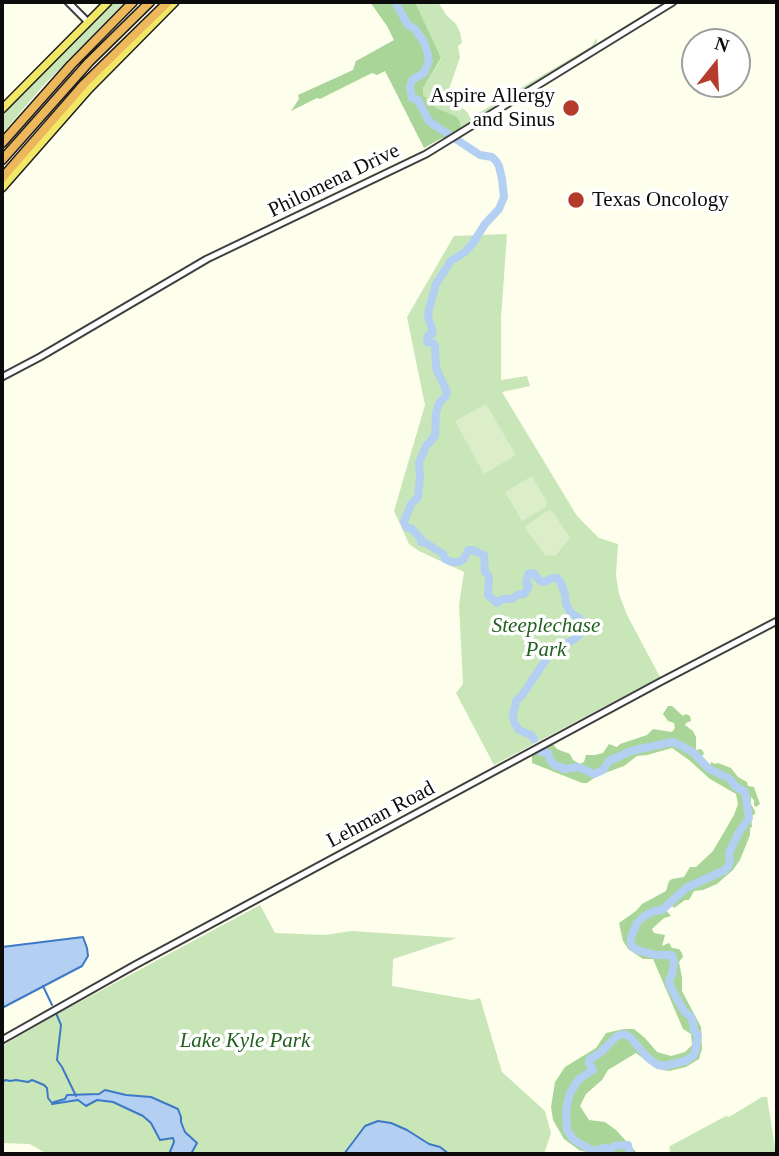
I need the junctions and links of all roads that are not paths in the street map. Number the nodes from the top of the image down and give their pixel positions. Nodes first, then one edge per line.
1 (68, 2) edge
2 (108, 2) edge
3 (133, 2) edge
4 (150, 2) edge
5 (169, 2) edge
6 (175, 2) edge
7 (673, 2) edge
8 (88, 22) junction
9 (2, 108) edge
10 (2, 143) edge
11 (2, 160) edge
12 (2, 178) edge
13 (2, 188) edge
14 (2, 377) edge
15 (777, 621) edge
16 (2, 1040) edge

1 - 8 street
2 - 8 main road
3 - 10 highway
4 - 11 highway
5 - 12 highway
6 - 13 main road
7 - 14 street, Philomena Drive
8 - 9 main road
15 - 16 street, Lehman Road

